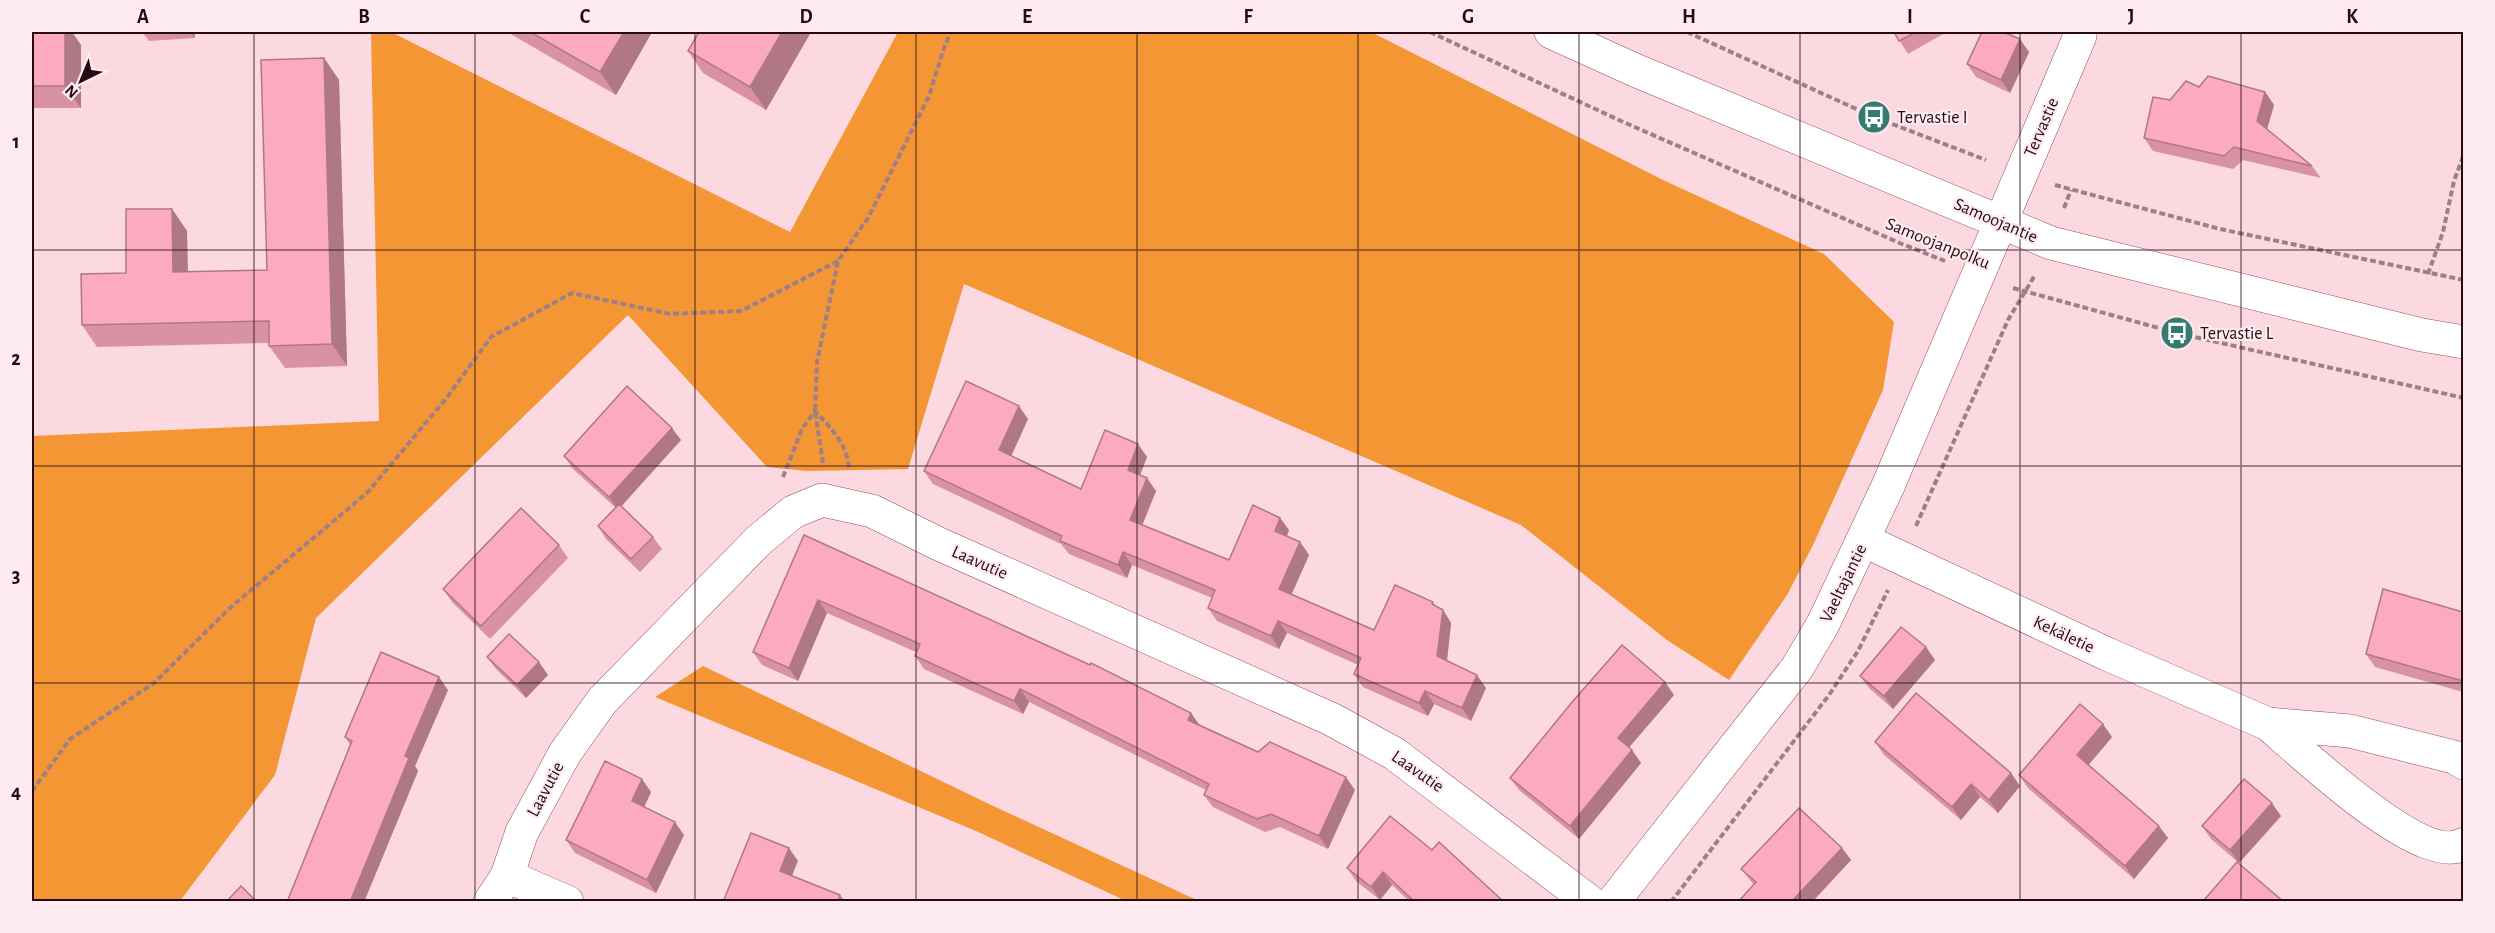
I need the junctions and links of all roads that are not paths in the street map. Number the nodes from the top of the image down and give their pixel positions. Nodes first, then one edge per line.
1 (1551, 32) edge
2 (2079, 32) edge
3 (2001, 222) junction
4 (2463, 342) edge
5 (1863, 540) junction
6 (2268, 723) junction
7 (2463, 763) edge
8 (2463, 844) edge
9 (499, 889) edge
10 (567, 902) edge
11 (1590, 902) edge
12 (1613, 902) edge

1 - 3 street, Samoojantie
2 - 3 street, Tervastie
3 - 4 street, Samoojantie
3 - 5 street, Vaeltajantie
5 - 6 street, Kekäletie
5 - 12 street, Vaeltajantie
6 - 7 street, Kekäletie
6 - 8 street, Kekäletie
9 - 10 street
9 - 11 street, Laavutie

